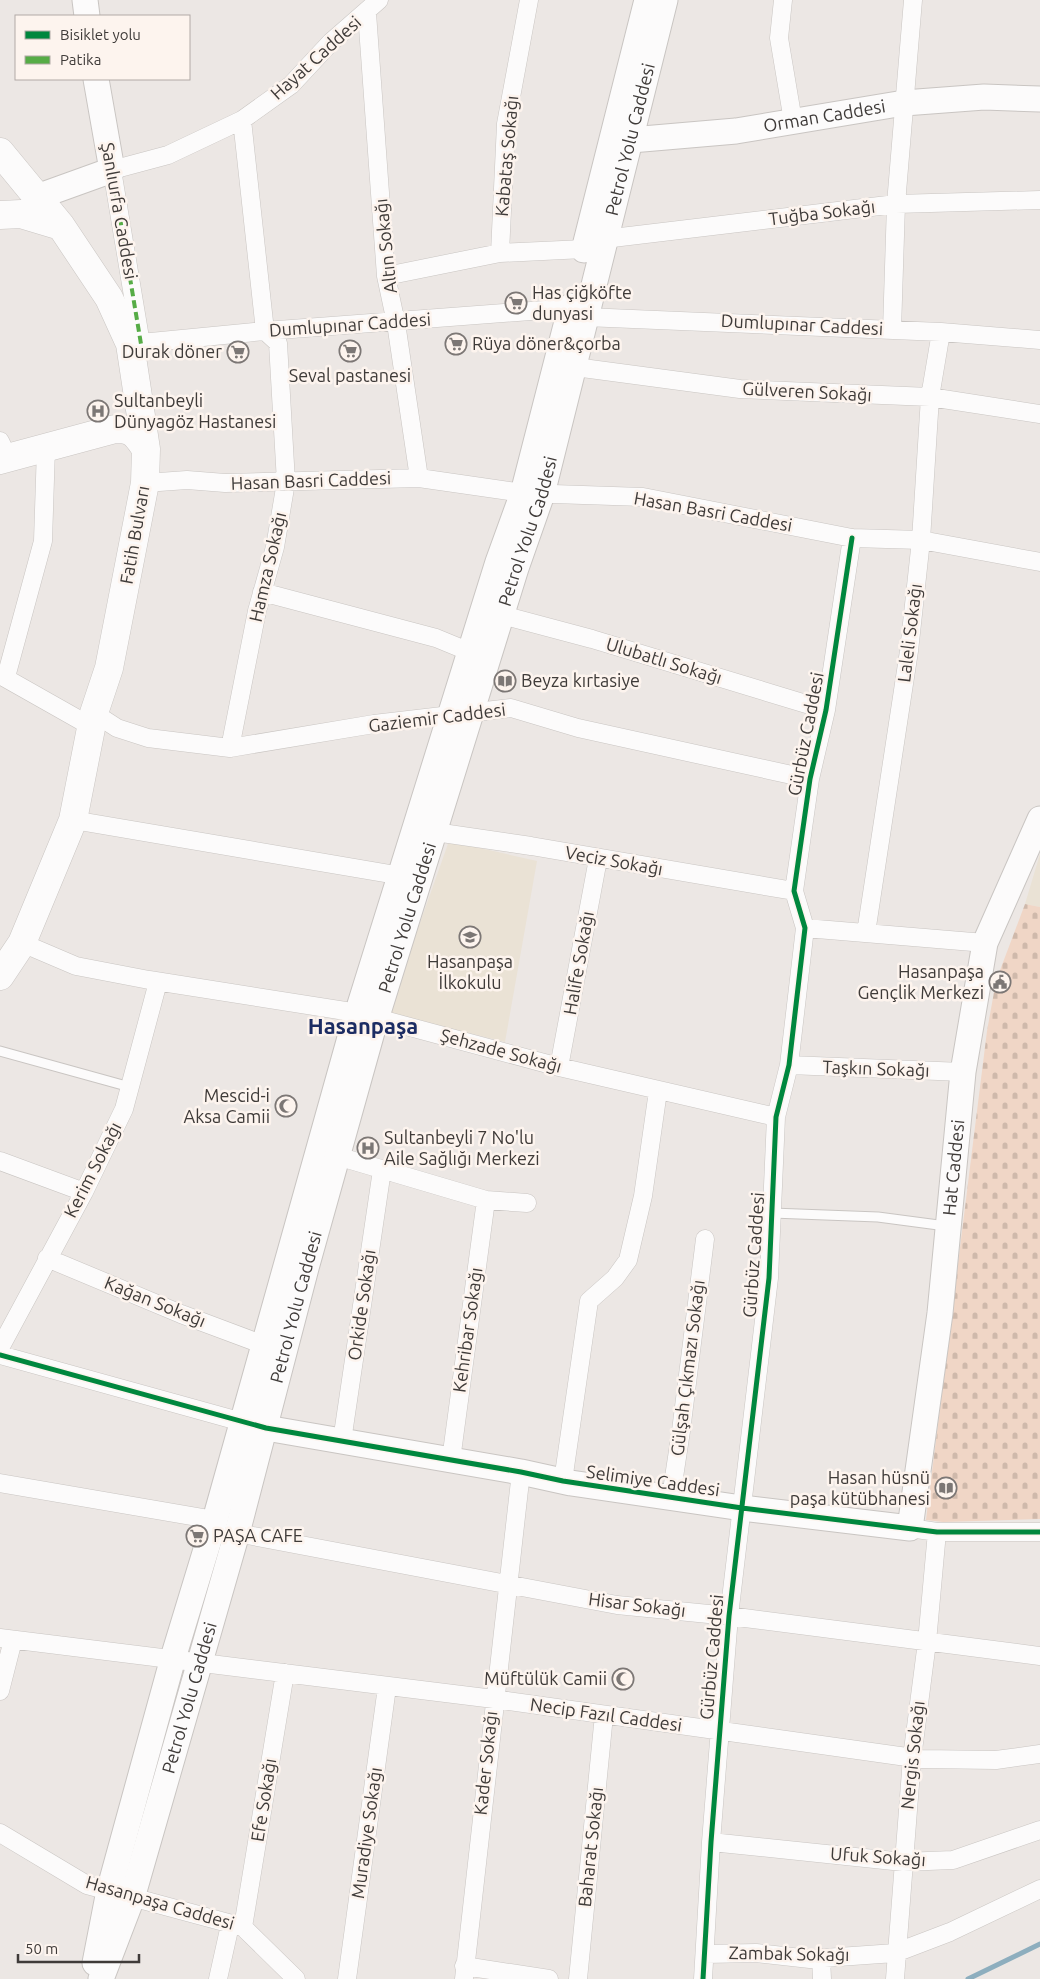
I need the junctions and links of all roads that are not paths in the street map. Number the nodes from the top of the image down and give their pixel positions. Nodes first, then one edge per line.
1 (85, 0) edge
2 (379, 0) edge
3 (529, 0) edge
4 (647, 0) edge
5 (665, 0) edge
6 (783, 0) edge
7 (913, 0) edge
8 (366, 13) junction
9 (87, 15) edge
10 (96, 80) edge
11 (1040, 99) edge
12 (904, 103) junction
13 (242, 120) junction
14 (793, 121) junction
15 (620, 141) junction
16 (0, 152) edge
17 (112, 170) junction
18 (37, 197) junction
19 (1040, 200) edge
20 (896, 204) junction
21 (0, 215) edge
22 (61, 226) junction
23 (594, 244) junction
24 (500, 253) junction
25 (386, 276) junction
26 (573, 317) junction
27 (396, 322) junction
28 (892, 330) junction
29 (265, 331) junction
30 (941, 332) junction
31 (1040, 340) edge
32 (135, 344) junction
33 (575, 367) junction
34 (930, 397) junction
35 (1040, 414) edge
36 (46, 448) junction
37 (146, 450) junction
38 (3, 453) edge
39 (419, 478) junction
40 (286, 482) junction
41 (145, 483) junction
42 (532, 494) junction
43 (852, 538) junction
44 (921, 540) junction
45 (1040, 562) edge
46 (262, 592) junction
47 (502, 615) junction
48 (470, 652) junction
49 (3, 676) edge
50 (826, 710) junction
51 (460, 715) junction
52 (93, 720) junction
53 (230, 748) junction
54 (810, 779) junction
55 (1040, 819) edge
56 (73, 820) junction
57 (435, 832) junction
58 (598, 859) junction
59 (402, 876) junction
60 (794, 891) junction
61 (805, 928) junction
62 (866, 933) junction
63 (985, 943) junction
64 (22, 944) junction
65 (0, 964) edge
66 (0, 976) edge
67 (158, 982) junction
68 (367, 1015) junction
69 (0, 1051) edge
70 (789, 1065) junction
71 (559, 1067) junction
72 (963, 1072) junction
73 (130, 1087) junction
74 (658, 1090) junction
75 (776, 1117) junction
76 (337, 1156) junction
77 (0, 1161) edge
78 (382, 1170) junction
79 (84, 1192) junction
80 (486, 1200) junction
81 (527, 1203) dead end
82 (772, 1212) junction
83 (948, 1226) junction
84 (705, 1239) dead end
85 (47, 1258) junction
86 (264, 1345) junction
87 (0, 1348) edge
88 (0, 1355) edge
89 (241, 1422) junction
90 (266, 1428) junction
91 (342, 1441) junction
92 (450, 1460) junction
93 (521, 1472) junction
94 (563, 1481) junction
95 (0, 1483) edge
96 (671, 1497) junction
97 (742, 1508) junction
98 (215, 1520) junction
99 (910, 1528) junction
100 (937, 1532) junction
101 (1040, 1532) edge
102 (237, 1533) junction
103 (507, 1583) junction
104 (729, 1616) junction
105 (6, 1639) edge
106 (927, 1642) junction
107 (1040, 1656) edge
108 (173, 1658) junction
109 (198, 1661) junction
110 (285, 1673) junction
111 (387, 1687) junction
112 (0, 1691) edge
113 (494, 1699) junction
114 (604, 1715) junction
115 (720, 1731) junction
116 (1040, 1754) edge
117 (912, 1758) junction
118 (1040, 1830) edge
119 (0, 1833) edge
120 (711, 1842) junction
121 (903, 1862) junction
122 (1040, 1889) edge
123 (121, 1894) junction
124 (237, 1926) junction
125 (895, 1953) junction
126 (705, 1954) junction
127 (821, 1958) junction
128 (464, 1972) edge
129 (91, 1979) edge
130 (101, 1979) edge
131 (218, 1979) edge
132 (296, 1979) edge
133 (347, 1979) edge
134 (549, 1979) edge
135 (578, 1979) edge
136 (703, 1979) edge
137 (822, 1979) edge
138 (895, 1979) edge

1 - 9 main road
2 - 8 street, Hayat Caddesi
3 - 24 street, Kabataş Sokağı
4 - 15 main road, Petrol Yolu Caddesi
5 - 15 main road, Petrol Yolu Caddesi
6 - 14 street
7 - 12 street
8 - 13 street, Hayat Caddesi
8 - 25 street, Altın Sokağı
10 - 17 main road, Şanlıurfa Caddesi
11 - 12 main road, Orman Caddesi
12 - 14 main road, Orman Caddesi
12 - 20 street
13 - 17 street, Hayat Caddesi
13 - 29 street, Hamza Sokağı
14 - 15 main road, Orman Caddesi
15 - 23 main road, Petrol Yolu Caddesi
16 - 18 main road, Fatih Bulvarı
17 - 18 main road
17 - 32 street, Şanlıurfa Caddesi
18 - 22 main road, Fatih Bulvarı
19 - 20 street, Tuğba Sokağı
20 - 23 street, Tuğba Sokağı
20 - 28 street
21 - 22 main road
22 - 32 main road, Fatih Bulvarı
23 - 24 street, Tuğba Sokağı
23 - 26 main road, Petrol Yolu Caddesi
24 - 25 street, Tuğba Sokağı
25 - 27 street, Altın Sokağı
26 - 27 street, Dumlupınar Caddesi
26 - 28 street, Dumlupınar Caddesi
26 - 33 main road, Petrol Yolu Caddesi
26 - 42 main road, Petrol Yolu Caddesi
27 - 29 street, Dumlupınar Caddesi
27 - 39 street, Altın Sokağı
28 - 30 street, Dumlupınar Caddesi
29 - 32 street, Dumlupınar Caddesi
29 - 40 street, Hamza Sokağı
30 - 31 street, Dumlupınar Caddesi
30 - 34 street, Laleli Sokağı
32 - 37 main road, Fatih Bulvarı
33 - 34 street, Gülveren Sokağı
33 - 42 main road, Petrol Yolu Caddesi
34 - 35 street, Gülveren Sokağı
34 - 44 street, Laleli Sokağı
36 - 37 main road
36 - 38 main road
36 - 49 street
37 - 41 main road, Fatih Bulvarı
39 - 40 street, Hasan Basri Caddesi
39 - 42 street, Hasan Basri Caddesi
40 - 41 street, Hasan Basri Caddesi
40 - 46 street, Hamza Sokağı
41 - 52 main road, Fatih Bulvarı
42 - 43 street, Hasan Basri Caddesi
42 - 47 main road, Petrol Yolu Caddesi
42 - 48 main road, Petrol Yolu Caddesi
43 - 44 street, Hasan Basri Caddesi
43 - 50 street, Gürbüz Caddesi
44 - 45 street, Hasan Basri Caddesi
44 - 62 street, Laleli Sokağı
46 - 48 street
46 - 53 street, Hamza Sokağı
47 - 50 street, Ulubatlı Sokağı
47 - 51 main road, Petrol Yolu Caddesi
48 - 51 main road, Petrol Yolu Caddesi
49 - 52 street, Gaziemir Caddesi
50 - 54 street, Gürbüz Caddesi
51 - 53 street, Gaziemir Caddesi
51 - 54 street, Gaziemir Caddesi
51 - 57 main road, Petrol Yolu Caddesi
51 - 59 main road, Petrol Yolu Caddesi
52 - 53 street, Gaziemir Caddesi
52 - 56 main road, Fatih Bulvarı
54 - 60 street, Gürbüz Caddesi
55 - 63 main road, Hat Caddesi
56 - 59 street
56 - 64 main road, Fatih Bulvarı
57 - 58 street, Veciz Sokağı
57 - 68 main road, Petrol Yolu Caddesi
58 - 60 street, Veciz Sokağı
58 - 71 street, Halife Sokağı
59 - 68 main road, Petrol Yolu Caddesi
60 - 61 street, Gürbüz Caddesi
61 - 62 street
61 - 70 street, Gürbüz Caddesi
62 - 63 street
63 - 72 main road, Hat Caddesi
64 - 65 main road, Fatih Bulvarı
64 - 66 main road, Fatih Bulvarı
64 - 67 street, Şehzade Sokağı
67 - 68 street, Şehzade Sokağı
67 - 73 street, Kerim Sokağı
68 - 71 street, Şehzade Sokağı
68 - 76 main road, Petrol Yolu Caddesi
68 - 86 main road, Petrol Yolu Caddesi
69 - 73 lane
70 - 72 street, Taşkın Sokağı
70 - 75 street, Gürbüz Caddesi
71 - 74 street, Şehzade Sokağı
72 - 83 main road, Hat Caddesi
73 - 79 street, Kerim Sokağı
74 - 75 street, Şehzade Sokağı
74 - 94 street
75 - 82 street, Gürbüz Caddesi
76 - 78 street
76 - 90 main road, Petrol Yolu Caddesi
77 - 79 street
78 - 80 street
78 - 91 street, Orkide Sokağı
79 - 85 street, Kerim Sokağı
80 - 81 street
80 - 92 street, Kehribar Sokağı
82 - 83 lane
82 - 97 street, Gürbüz Caddesi
83 - 99 main road, Hat Caddesi
84 - 96 street, Gülşah Çıkmazı Sokağı
85 - 86 street, Kağan Sokağı
85 - 87 street, Kerim Sokağı
86 - 89 main road, Petrol Yolu Caddesi
88 - 89 street
89 - 90 street
89 - 98 main road, Petrol Yolu Caddesi
90 - 91 main road, Selimiye Caddesi
90 - 102 main road, Petrol Yolu Caddesi
91 - 92 main road, Selimiye Caddesi
92 - 93 main road, Selimiye Caddesi
93 - 94 main road, Selimiye Caddesi
93 - 103 street, Kader Sokağı
94 - 96 main road, Selimiye Caddesi
95 - 98 street
96 - 97 main road, Selimiye Caddesi
97 - 99 main road, Selimiye Caddesi
97 - 104 street, Gürbüz Caddesi
98 - 108 main road, Petrol Yolu Caddesi
99 - 100 street, Selimiye Caddesi
100 - 101 street, Selimiye Caddesi
100 - 106 street, Nergis Sokağı
102 - 103 street, Hisar Sokağı
102 - 109 main road, Petrol Yolu Caddesi
103 - 104 street, Hisar Sokağı
103 - 113 street, Kader Sokağı
104 - 106 street, Hisar Sokağı
104 - 115 street, Gürbüz Caddesi
105 - 108 street, Necip Fazıl Caddesi
105 - 112 street
106 - 107 street, Hisar Sokağı
106 - 117 street, Nergis Sokağı
108 - 109 street, Necip Fazıl Caddesi
108 - 123 main road, Petrol Yolu Caddesi
109 - 110 street, Necip Fazıl Caddesi
109 - 123 main road, Petrol Yolu Caddesi
110 - 111 street, Necip Fazıl Caddesi
110 - 124 street, Efe Sokağı
111 - 113 street, Necip Fazıl Caddesi
111 - 133 street, Muradiye Sokağı
113 - 114 street, Necip Fazıl Caddesi
113 - 128 street, Kader Sokağı
114 - 115 street, Necip Fazıl Caddesi
114 - 135 street, Baharat Sokağı
115 - 117 street, Necip Fazıl Caddesi
115 - 120 street, Gürbüz Caddesi
116 - 117 street, Necip Fazıl Caddesi
117 - 121 street, Nergis Sokağı
118 - 121 street, Ufuk Sokağı
119 - 123 street, Hasanpaşa Caddesi
120 - 121 street, Ufuk Sokağı
120 - 126 street, Gürbüz Caddesi
121 - 125 street, Nergis Sokağı
122 - 125 street, Zambak Sokağı
123 - 124 street, Hasanpaşa Caddesi
123 - 129 main road, Petrol Yolu Caddesi
123 - 130 main road, Petrol Yolu Caddesi
124 - 131 street, Efe Sokağı
124 - 132 street
125 - 127 street, Zambak Sokağı
125 - 138 street, Nergis Sokağı
126 - 127 street, Zambak Sokağı
126 - 136 street, Gürbüz Caddesi
127 - 137 street
128 - 134 street, Kader Sokağı

